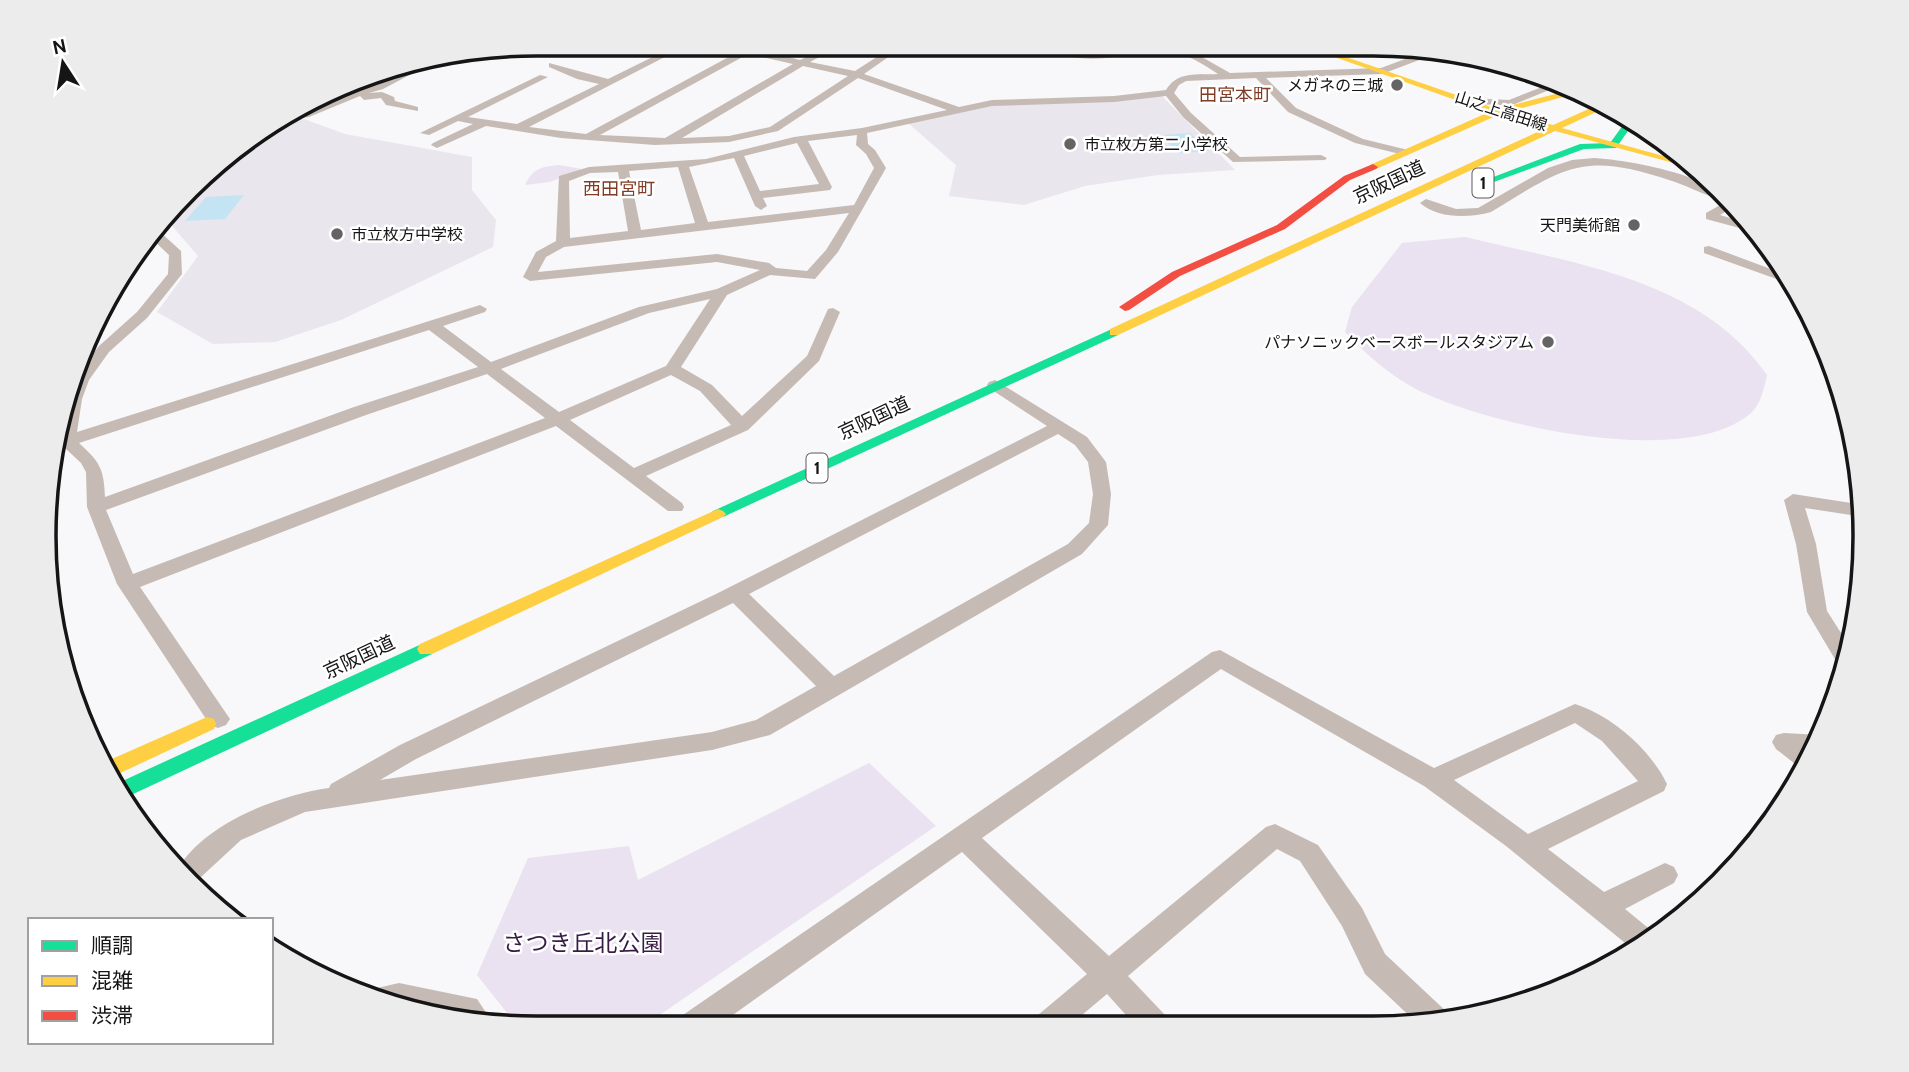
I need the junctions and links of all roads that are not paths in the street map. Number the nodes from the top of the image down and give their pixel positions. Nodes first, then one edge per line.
1 (663, 56) edge
2 (737, 56) edge
3 (772, 56) edge
4 (815, 56) edge
5 (886, 56) edge
6 (1191, 56) edge
7 (1338, 56) edge
8 (1417, 58) edge
9 (803, 62) junction
10 (552, 65) dead end
11 (1382, 71) junction
12 (406, 74) edge
13 (858, 75) junction
14 (1259, 76) junction
15 (543, 77) dead end
16 (1229, 77) junction
17 (383, 81) edge
18 (611, 83) junction
19 (380, 87) junction
20 (397, 89) dead end
21 (1547, 89) edge
22 (1169, 93) junction
23 (1561, 95) edge
24 (1468, 102) junction
25 (1579, 103) edge
26 (319, 109) junction
27 (414, 109) dead end
28 (956, 109) junction
29 (1593, 110) edge
30 (1497, 112) junction
31 (304, 116) edge
32 (458, 118) junction
33 (485, 122) junction
34 (520, 127) junction
35 (1626, 128) edge
36 (862, 131) junction
37 (425, 132) dead end
38 (588, 137) junction
39 (801, 139) junction
40 (665, 143) junction
41 (438, 145) dead end
42 (1613, 146) junction
43 (1404, 152) junction
44 (738, 155) junction
45 (1321, 158) dead end
46 (1673, 162) edge
47 (682, 165) junction
48 (624, 167) junction
49 (638, 167) junction
50 (1479, 184) dead end
51 (1702, 188) edge
52 (1452, 194) dead end
53 (757, 195) junction
54 (1426, 204) junction
55 (858, 208) junction
56 (1723, 208) edge
57 (768, 219) junction
58 (1353, 223) junction
59 (1738, 224) edge
60 (703, 227) junction
61 (635, 235) junction
62 (159, 239) edge
63 (564, 243) junction
64 (1709, 250) dead end
65 (768, 271) junction
66 (1776, 275) edge
67 (722, 292) junction
68 (480, 309) dead end
69 (832, 312) dead end
70 (432, 325) junction
71 (94, 349) edge
72 (104, 349) junction
73 (490, 368) junction
74 (672, 369) junction
75 (86, 370) edge
76 (995, 385) junction
77 (558, 419) junction
78 (742, 426) junction
79 (1060, 426) junction
80 (65, 441) edge
81 (65, 444) edge
82 (633, 475) junction
83 (96, 507) junction
84 (675, 507) dead end
85 (1852, 510) edge
86 (127, 584) junction
87 (735, 593) junction
88 (1840, 648) edge
89 (832, 688) junction
90 (224, 716) joint
91 (1805, 743) edge
92 (1799, 755) edge
93 (115, 766) edge
94 (1433, 779) junction
95 (127, 788) edge
96 (328, 798) junction
97 (963, 836) junction
98 (1525, 847) junction
99 (190, 868) edge
100 (1665, 875) dead end
101 (1601, 907) junction
102 (1638, 936) edge
103 (1108, 975) junction
104 (406, 998) edge
105 (469, 1011) edge
106 (1427, 1013) edge
107 (706, 1016) edge
108 (1059, 1016) edge
109 (1147, 1016) edge

1 - 18 street
2 - 38 street
3 - 9 street
4 - 9 street
5 - 13 street
6 - 16 street
7 - 11 main road, 山之上高田線
8 - 11 street
9 - 13 street
9 - 40 street
10 - 18 street
11 - 14 street
11 - 24 main road, 山之上高田線
12 - 19 street
13 - 28 street
13 - 40 street
14 - 16 street
14 - 43 street
15 - 32 street
16 - 22 street
17 - 19 street
18 - 34 street
19 - 20 street
19 - 26 street
21 - 24 street
22 - 28 street
22 - 45 street
23 - 30 main road
24 - 30 main road, 山之上高田線
25 - 43 main road, 京阪国道 / 1
26 - 27 street
26 - 31 street
28 - 36 street
29 - 58 main road, 京阪国道 / 1
30 - 42 main road, 山之上高田線
30 - 43 main road
32 - 33 street
32 - 37 street
33 - 34 street
33 - 41 street
34 - 38 street
35 - 42 main road
36 - 39 street
36 - 55 street
38 - 40 street
39 - 44 street
39 - 53 street
40 - 49 street
42 - 46 main road, 山之上高田線
42 - 50 main road, 1
44 - 47 street
44 - 53 street
47 - 49 street
47 - 60 street
48 - 49 street
48 - 61 street
48 - 63 street
51 - 54 street
52 - 54 main road, 1
53 - 57 street
54 - 58 main road, 1
55 - 57 street
55 - 65 street
56 - 59 street
57 - 60 street
58 - 76 main road, 京阪国道 / 1
60 - 61 street
61 - 63 street
62 - 72 street
63 - 65 street
64 - 66 street
65 - 67 street
67 - 73 street
67 - 74 street
68 - 70 street
69 - 78 street
70 - 73 street
70 - 80 street
71 - 72 street
72 - 75 street
73 - 77 street
73 - 83 street
74 - 77 street
74 - 78 street
76 - 79 street
76 - 95 main road, 京阪国道 / 1
77 - 82 street
77 - 86 street
78 - 82 street
79 - 87 street
79 - 89 street
81 - 83 street
82 - 84 street
83 - 86 street
85 - 88 street
86 - 90 street
87 - 89 street
87 - 96 street
89 - 96 street
90 - 93 main road
91 - 92 street
94 - 97 street
94 - 98 street
94 - 98 street
96 - 99 street
97 - 103 street
97 - 107 street
98 - 101 street
100 - 101 street
101 - 102 street
103 - 106 street
103 - 108 street
103 - 109 street
104 - 105 street

